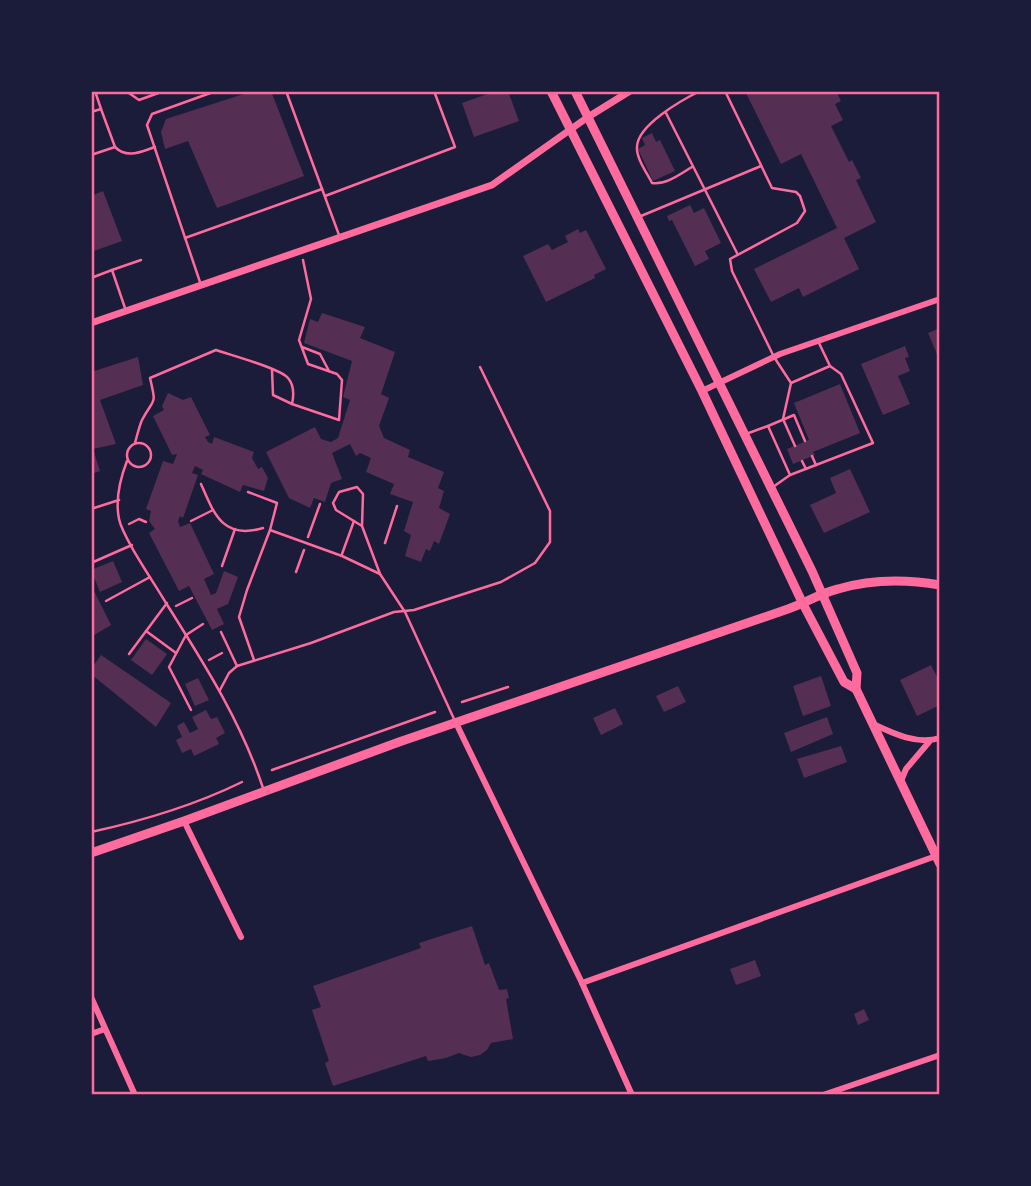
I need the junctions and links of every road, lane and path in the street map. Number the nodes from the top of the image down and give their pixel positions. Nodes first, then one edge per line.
1 (95, 91) edge
2 (126, 91) edge
3 (164, 91) edge
4 (216, 91) edge
5 (286, 91) edge
6 (434, 91) edge
7 (551, 91) edge
8 (575, 91) edge
9 (631, 91) edge
10 (700, 91) edge
11 (725, 91) edge
12 (101, 109) junction
13 (91, 112) edge
14 (666, 113) junction
15 (588, 117) junction
16 (570, 131) junction
17 (115, 147) junction
18 (155, 147) junction
19 (91, 155) edge
20 (761, 166) junction
21 (692, 167) junction
22 (322, 189) junction
23 (704, 190) junction
24 (325, 196) junction
25 (638, 218) junction
26 (185, 238) junction
27 (341, 238) junction
28 (301, 251) junction
29 (738, 254) junction
30 (141, 260) dead end
31 (111, 270) junction
32 (91, 278) edge
33 (201, 286) junction
34 (940, 299) edge
35 (126, 311) junction
36 (91, 323) edge
37 (818, 341) junction
38 (302, 347) junction
39 (774, 357) junction
40 (830, 366) junction
41 (480, 367) dead end
42 (272, 369) junction
43 (329, 371) junction
44 (791, 383) junction
45 (719, 384) junction
46 (702, 391) junction
47 (292, 404) junction
48 (783, 419) junction
49 (768, 426) junction
50 (745, 435) junction
51 (805, 441) dead end
52 (135, 443) junction
53 (795, 446) dead end
54 (812, 456) dead end
55 (127, 461) junction
56 (802, 461) dead end
57 (816, 465) junction
58 (806, 469) junction
59 (790, 475) junction
60 (201, 484) dead end
61 (770, 489) junction
62 (248, 492) dead end
63 (119, 500) junction
64 (397, 506) dead end
65 (91, 509) edge
66 (213, 510) junction
67 (191, 521) dead end
68 (354, 521) junction
69 (146, 522) dead end
70 (122, 526) junction
71 (362, 526) junction
72 (235, 529) junction
73 (270, 530) junction
74 (385, 543) dead end
75 (132, 545) junction
76 (342, 556) junction
77 (91, 563) edge
78 (222, 566) dead end
79 (380, 574) junction
80 (150, 577) junction
81 (940, 585) edge
82 (822, 596) junction
83 (192, 598) dead end
84 (106, 601) dead end
85 (167, 603) junction
86 (803, 604) junction
87 (170, 609) junction
88 (405, 612) junction
89 (203, 624) dead end
90 (146, 631) junction
91 (220, 632) dead end
92 (186, 635) junction
93 (229, 649) junction
94 (176, 653) junction
95 (130, 654) dead end
96 (254, 660) junction
97 (204, 664) junction
98 (237, 666) junction
99 (508, 687) dead end
100 (856, 689) junction
101 (220, 690) junction
102 (462, 702) dead end
103 (191, 710) dead end
104 (435, 712) dead end
105 (456, 723) junction
106 (873, 724) junction
107 (940, 738) edge
108 (929, 742) junction
109 (272, 770) dead end
110 (901, 781) junction
111 (242, 782) dead end
112 (264, 791) junction
113 (184, 821) junction
114 (91, 832) edge
115 (91, 852) edge
116 (938, 860) edge
117 (241, 937) dead end
118 (582, 983) junction
119 (91, 997) edge
120 (105, 1029) junction
121 (91, 1034) edge
122 (940, 1055) edge
123 (135, 1095) edge
124 (632, 1095) edge
125 (823, 1095) edge

1 - 12 lane
2 - 3 lane
4 - 18 lane
5 - 22 lane
6 - 24 lane
7 - 16 main road
8 - 15 main road
9 - 15 street
10 - 14 lane
11 - 20 lane
12 - 13 lane
12 - 17 lane
14 - 21 lane
14 - 21 lane
15 - 16 street
15 - 25 main road
16 - 27 street
16 - 46 main road
17 - 18 lane
17 - 19 lane
18 - 26 lane
20 - 23 lane
20 - 29 lane
21 - 23 lane
22 - 24 lane
22 - 26 lane
23 - 25 lane
23 - 29 lane
24 - 27 lane
25 - 45 main road
26 - 33 lane
27 - 28 street
28 - 33 street
28 - 38 path
29 - 39 lane
30 - 31 lane
31 - 32 lane
31 - 35 lane
33 - 35 street
34 - 37 street
35 - 36 street
37 - 39 street
37 - 40 lane
38 - 43 path
38 - 43 path
39 - 44 lane
39 - 45 street
40 - 44 lane
40 - 57 lane
41 - 88 lane
42 - 47 path
42 - 47 path
42 - 52 path
43 - 47 path
44 - 48 lane
45 - 46 street
45 - 50 main road
46 - 86 main road
48 - 49 lane
48 - 51 lane
48 - 53 lane
49 - 50 lane
49 - 59 lane
50 - 61 main road
52 - 55 lane
52 - 55 lane
54 - 57 lane
55 - 63 lane
56 - 58 lane
57 - 58 lane
58 - 59 lane
59 - 61 lane
60 - 66 path
61 - 82 main road
62 - 73 lane
63 - 65 lane
63 - 70 lane
64 - 74 path
66 - 67 path
66 - 72 path
68 - 71 lane
68 - 71 lane
68 - 76 lane
69 - 70 path
70 - 75 lane
71 - 79 lane
72 - 73 path
72 - 78 path
73 - 76 lane
73 - 96 lane
75 - 77 lane
75 - 80 lane
76 - 79 lane
79 - 88 lane
80 - 84 lane
80 - 85 lane
81 - 82 main road
82 - 86 main road
82 - 100 main road
83 - 87 path
85 - 87 lane
85 - 90 lane
86 - 100 main road
86 - 105 main road
87 - 92 lane
88 - 96 lane
88 - 105 lane
89 - 92 lane
90 - 94 lane
90 - 95 lane
91 - 93 lane
92 - 94 lane
92 - 97 lane
93 - 97 path
93 - 98 lane
94 - 103 lane
96 - 98 lane
97 - 101 lane
98 - 101 lane
99 - 102 path
100 - 106 main road
101 - 112 lane
104 - 109 path
105 - 112 main road
105 - 118 street
106 - 108 street
106 - 110 main road
107 - 108 street
108 - 110 street
110 - 116 main road
111 - 114 path
112 - 113 main road
113 - 115 main road
113 - 117 street
116 - 118 street
118 - 124 street
119 - 120 street
120 - 121 street
120 - 123 street
122 - 125 street

